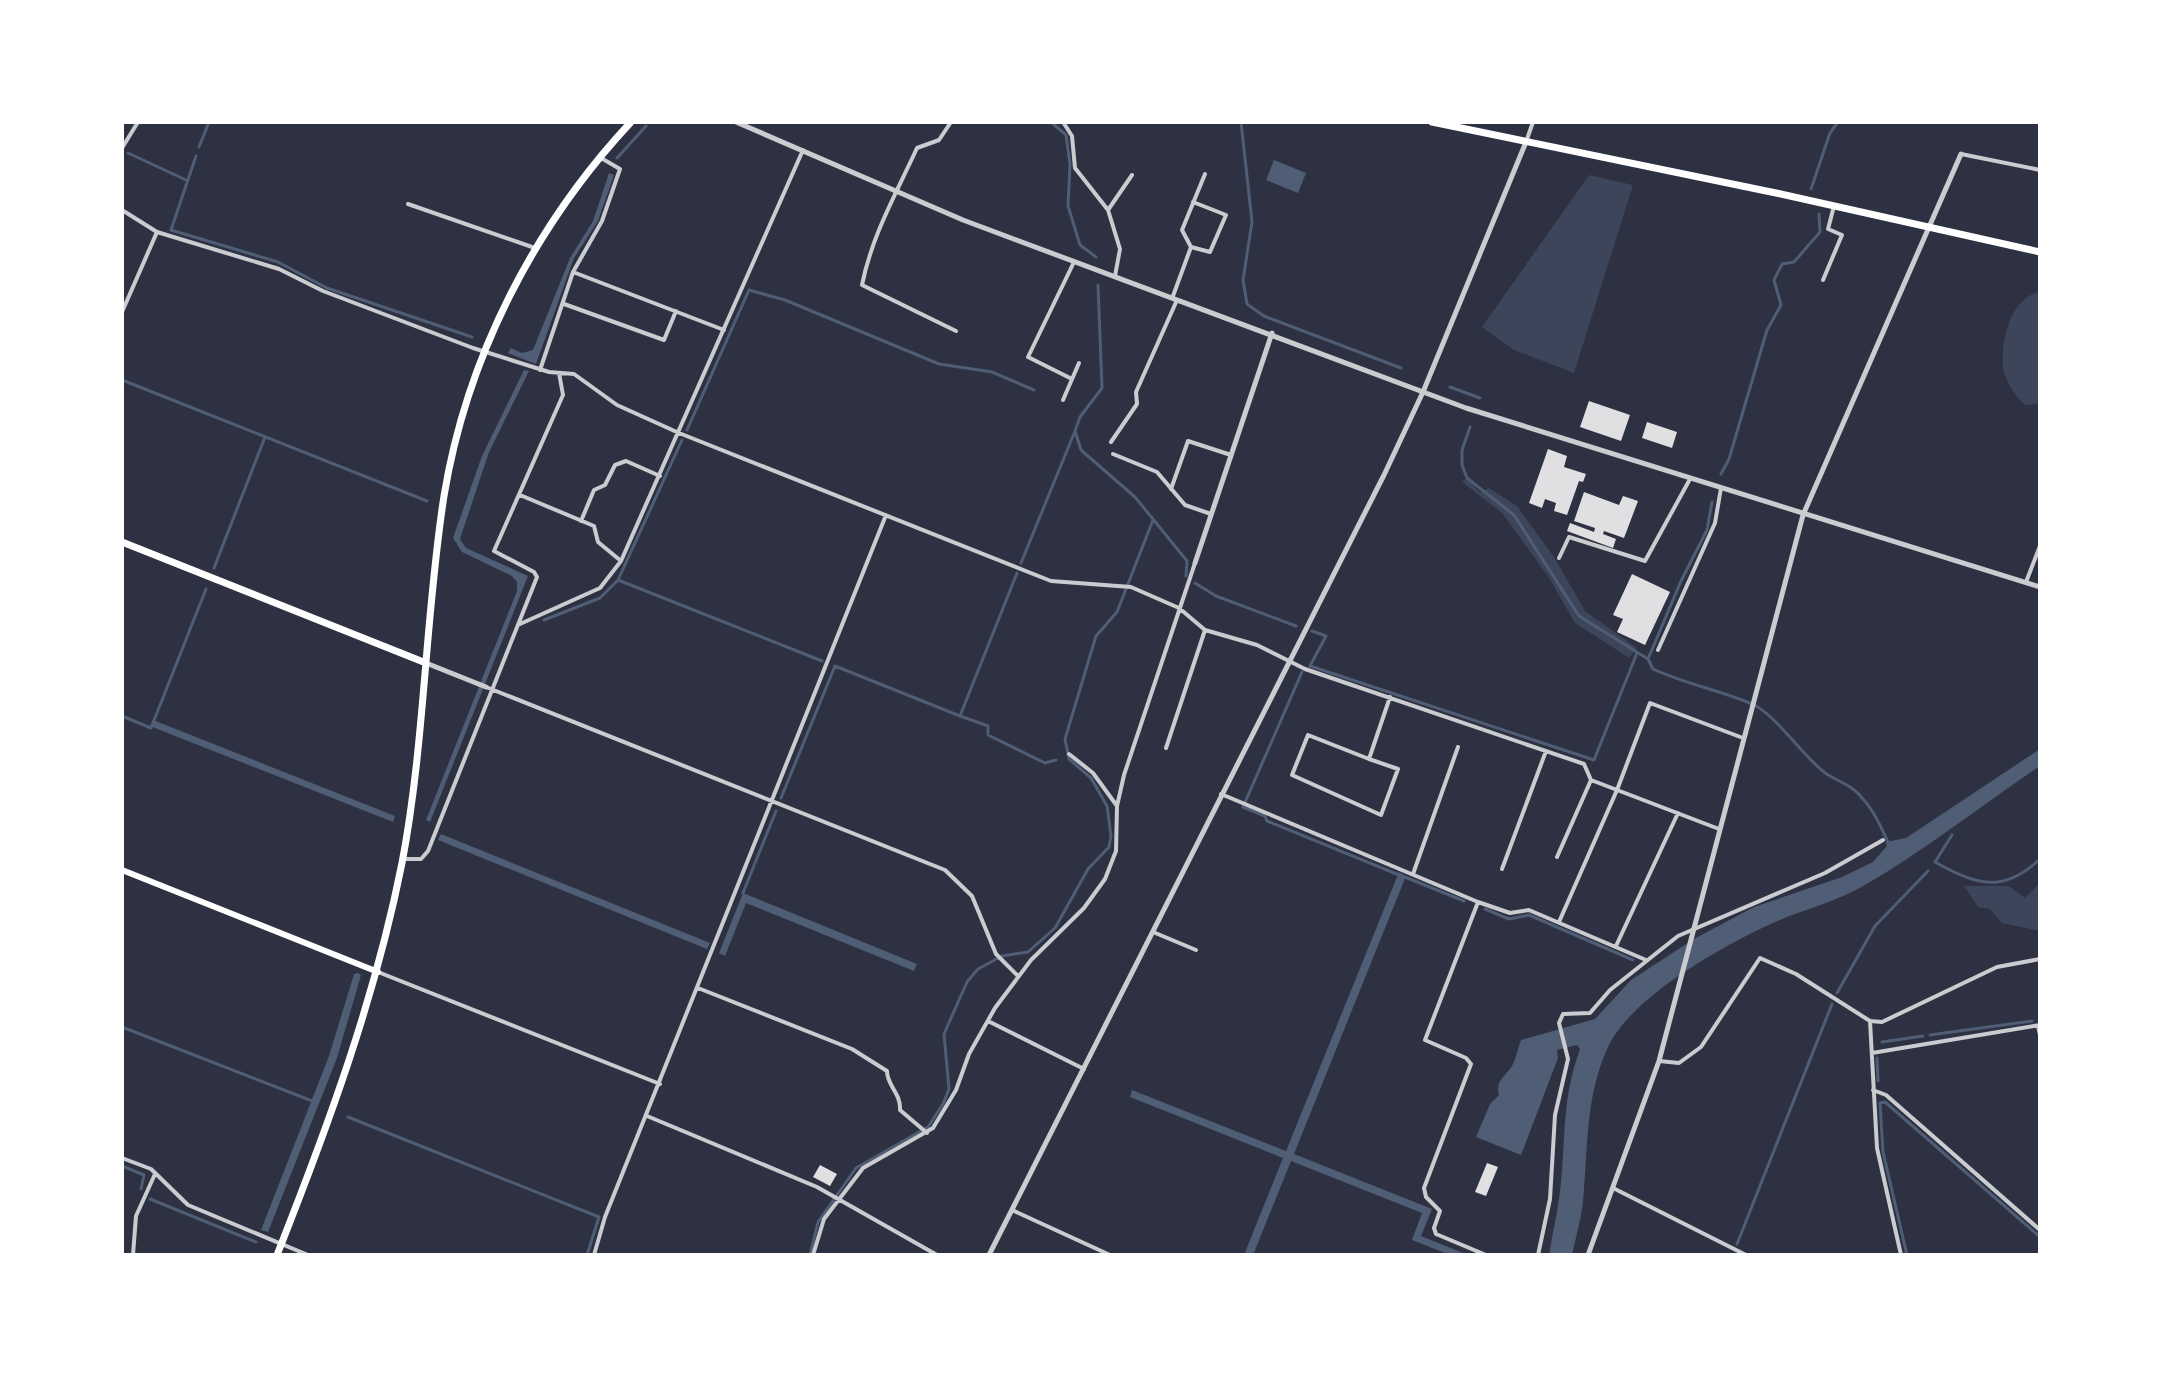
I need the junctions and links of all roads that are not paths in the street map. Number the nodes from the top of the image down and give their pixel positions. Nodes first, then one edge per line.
1 (138, 122) edge
2 (631, 122) edge
3 (736, 122) edge
4 (951, 122) edge
5 (1063, 122) edge
6 (1432, 122) edge
7 (1533, 122) edge
8 (1526, 142) junction
9 (122, 148) edge
10 (803, 150) junction
11 (1961, 154) joint
12 (599, 156) junction
13 (2040, 170) edge
14 (1205, 174) dead end
15 (1132, 175) dead end
16 (894, 191) junction
17 (1193, 202) junction
18 (408, 204) dead end
19 (1834, 206) junction
20 (122, 210) edge
21 (1108, 210) junction
22 (1928, 228) junction
23 (157, 232) junction
24 (1191, 247) junction
25 (535, 248) junction
26 (2040, 252) edge
27 (1074, 262) junction
28 (573, 272) junction
29 (1115, 276) junction
30 (1823, 280) dead end
31 (1175, 297) junction
32 (563, 304) junction
33 (676, 311) junction
34 (122, 312) edge
35 (724, 330) junction
36 (956, 331) dead end
37 (1272, 333) junction
38 (486, 349) junction
39 (1079, 363) dead end
40 (540, 370) junction
41 (558, 373) junction
42 (1072, 379) junction
43 (1423, 392) junction
44 (1063, 400) dead end
45 (679, 433) junction
46 (1111, 442) dead end
47 (1113, 454) dead end
48 (1231, 455) junction
49 (660, 476) junction
50 (1690, 479) junction
51 (1721, 488) junction
52 (1171, 489) junction
53 (520, 495) junction
54 (1211, 514) junction
55 (886, 515) junction
56 (1803, 515) junction
57 (581, 521) junction
58 (122, 542) edge
59 (2040, 546) edge
60 (1559, 558) dead end
61 (621, 561) junction
62 (1195, 563) joint
63 (2026, 582) junction
64 (2040, 587) edge
65 (1179, 608) junction
66 (520, 624) junction
67 (1205, 630) junction
68 (1658, 650) dead end
69 (1289, 661) junction
70 (426, 663) junction
71 (486, 687) joint
72 (493, 690) junction
73 (1390, 697) junction
74 (1743, 738) junction
75 (1458, 747) dead end
76 (1166, 748) dead end
77 (1546, 751) junction
78 (1069, 754) dead end
79 (1369, 759) junction
80 (1591, 780) junction
81 (1617, 790) junction
82 (1221, 794) junction
83 (773, 802) junction
84 (1117, 806) junction
85 (1678, 813) junction
86 (1719, 829) junction
87 (1883, 840) dead end
88 (1557, 857) dead end
89 (402, 859) junction
90 (1502, 869) dead end
91 (122, 870) edge
92 (1413, 874) junction
93 (1478, 902) junction
94 (1559, 922) junction
95 (1693, 929) junction
96 (1153, 932) junction
97 (1616, 946) junction
98 (1196, 950) dead end
99 (2040, 959) edge
100 (1646, 960) junction
101 (378, 972) junction
102 (1018, 976) junction
103 (698, 988) junction
104 (988, 1021) junction
105 (1870, 1021) junction
106 (2039, 1026) edge
107 (2040, 1035) edge
108 (1872, 1053) junction
109 (1659, 1061) junction
110 (1084, 1069) junction
111 (660, 1084) junction
112 (1873, 1090) junction
113 (647, 1116) junction
114 (925, 1130) junction
115 (122, 1158) edge
116 (155, 1173) junction
117 (1613, 1188) junction
118 (838, 1199) junction
119 (1012, 1210) junction
120 (2040, 1230) edge
121 (282, 1243) junction
122 (133, 1255) edge
123 (277, 1255) edge
124 (308, 1255) edge
125 (594, 1255) edge
126 (813, 1255) edge
127 (937, 1255) edge
128 (989, 1255) edge
129 (1110, 1255) edge
130 (1486, 1255) edge
131 (1538, 1255) edge
132 (1588, 1255) edge
133 (1746, 1255) edge
134 (1901, 1255) edge

1 - 9 street
2 - 12 highway
3 - 10 street
4 - 16 street
5 - 21 street
6 - 8 highway
7 - 8 street
8 - 19 highway
8 - 43 street
10 - 16 street
10 - 35 street
11 - 13 street
11 - 22 street
12 - 25 highway
12 - 28 street
14 - 17 street
15 - 21 street
16 - 27 street
16 - 36 street
17 - 24 street
17 - 24 street
18 - 25 street
19 - 22 highway
19 - 30 street
20 - 23 street
21 - 29 street
22 - 26 highway
22 - 56 street
23 - 34 street
23 - 38 street
24 - 31 street
25 - 38 highway
27 - 29 street
27 - 42 street
28 - 32 street
28 - 33 street
29 - 31 street
31 - 37 street
31 - 46 street
32 - 33 street
32 - 40 street
33 - 35 street
35 - 45 street
37 - 43 street
37 - 48 street
38 - 40 street
38 - 70 highway
39 - 42 street
40 - 41 street
41 - 45 street
41 - 53 street
42 - 44 street
43 - 50 street
43 - 69 street
45 - 49 street
45 - 55 street
47 - 52 street
48 - 52 street
48 - 54 street
49 - 57 street
49 - 61 street
50 - 51 street
50 - 60 street
51 - 56 street
51 - 68 street
52 - 54 street
53 - 57 street
53 - 66 street
54 - 62 street
55 - 65 street
55 - 83 street
56 - 63 street
56 - 74 street
57 - 61 street
58 - 70 highway
59 - 63 street
61 - 66 street
62 - 65 street
63 - 64 street
65 - 67 street
65 - 84 street
66 - 72 street
67 - 69 street
67 - 76 street
69 - 73 street
69 - 82 street
70 - 71 street
70 - 89 highway
71 - 72 street
72 - 83 street
72 - 89 street
73 - 77 street
73 - 79 street
74 - 81 street
74 - 86 street
75 - 92 street
77 - 80 street
77 - 90 street
78 - 84 street
79 - 79 street
80 - 81 street
80 - 88 street
81 - 85 street
81 - 94 street
82 - 92 street
82 - 96 street
83 - 102 street
83 - 103 street
84 - 102 street
85 - 86 street
85 - 97 street
86 - 95 street
87 - 95 street
89 - 101 highway
91 - 101 main road
92 - 93 street
93 - 94 street
93 - 130 street
94 - 97 street
95 - 100 street
95 - 109 street
96 - 98 street
96 - 110 street
97 - 100 street
99 - 105 street
100 - 131 street
101 - 111 street
101 - 121 highway
102 - 104 street
103 - 111 street
103 - 114 street
104 - 110 street
104 - 114 street
105 - 108 street
105 - 109 street
106 - 107 street
106 - 108 street
108 - 112 street
109 - 117 street
110 - 119 street
111 - 113 street
112 - 120 street
112 - 134 street
113 - 118 street
113 - 125 street
114 - 118 street
115 - 116 street
116 - 121 street
116 - 122 street
117 - 132 street
117 - 133 street
118 - 126 street
118 - 127 street
119 - 128 street
119 - 129 street
121 - 123 highway
121 - 124 street

